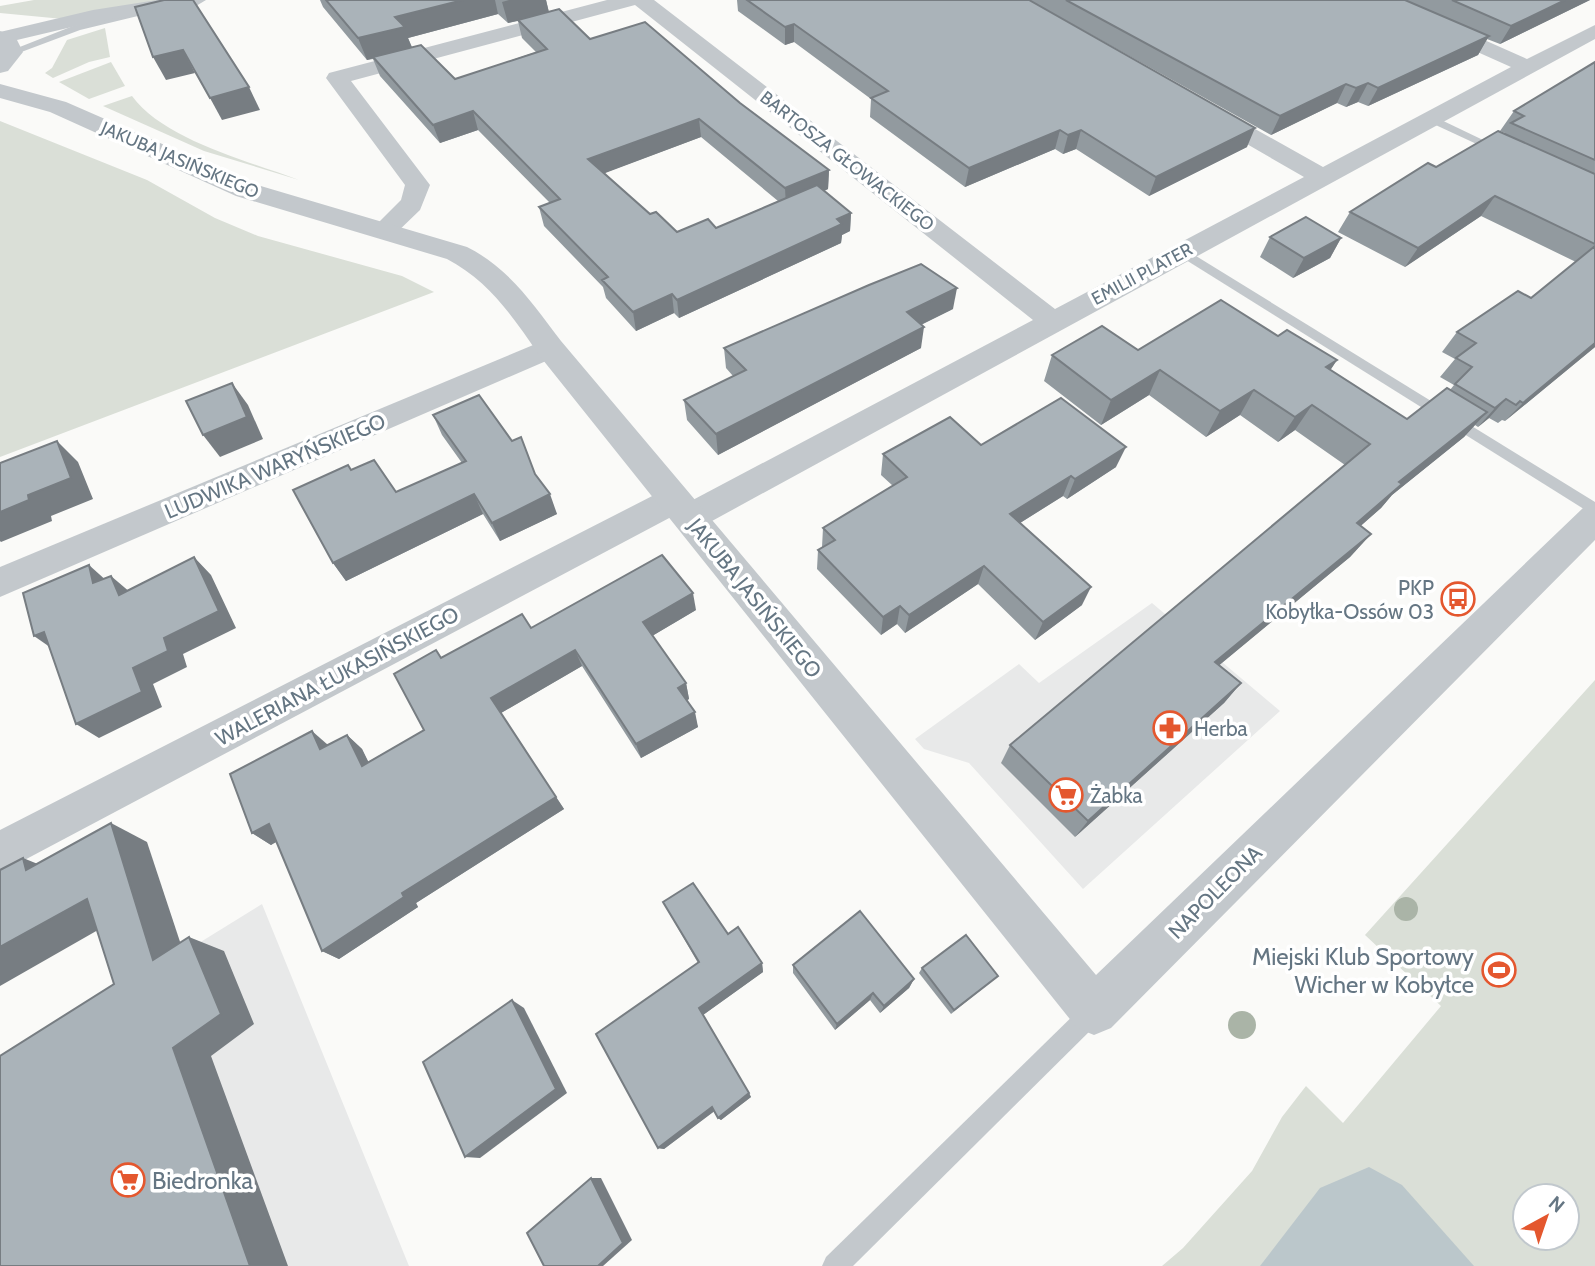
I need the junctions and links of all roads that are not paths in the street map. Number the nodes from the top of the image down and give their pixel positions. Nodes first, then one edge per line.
1 (196, 0) edge
2 (630, 0) edge
3 (641, 0) edge
4 (1377, 0) edge
5 (1595, 31) edge
6 (3, 52) edge
7 (1528, 67) junction
8 (0, 91) edge
9 (1190, 102) edge
10 (58, 107) junction
11 (1431, 119) junction
12 (1507, 154) edge
13 (1323, 177) junction
14 (384, 230) junction
15 (1183, 252) junction
16 (1053, 322) junction
17 (550, 348) junction
18 (682, 509) junction
19 (1595, 510) edge
20 (1595, 518) edge
21 (0, 583) edge
22 (0, 852) edge
23 (1094, 1011) junction
24 (835, 1266) edge

1 - 6 street
2 - 14 street
3 - 16 street, BARTOSZA GŁOWACKIEGO
4 - 7 street
5 - 7 street, EMILII PLATER
6 - 10 street, JAKUBA JASIŃSKIEGO
7 - 11 street, EMILII PLATER
8 - 10 street, JAKUBA JASIŃSKIEGO
9 - 13 street
10 - 14 street, JAKUBA JASIŃSKIEGO
11 - 12 lane
11 - 13 street, EMILII PLATER
13 - 15 street, EMILII PLATER
14 - 17 street, JAKUBA JASIŃSKIEGO
15 - 16 street, EMILII PLATER
15 - 19 lane
16 - 18 street, EMILII PLATER
17 - 18 street, JAKUBA JASIŃSKIEGO
17 - 21 street, LUDWIKA WARYŃSKIEGO
18 - 22 street, WALERIANA ŁUKASIŃSKIEGO
18 - 23 street, JAKUBA JASIŃSKIEGO
20 - 23 street, NAPOLEONA
23 - 24 lane, NAPOLEONA

